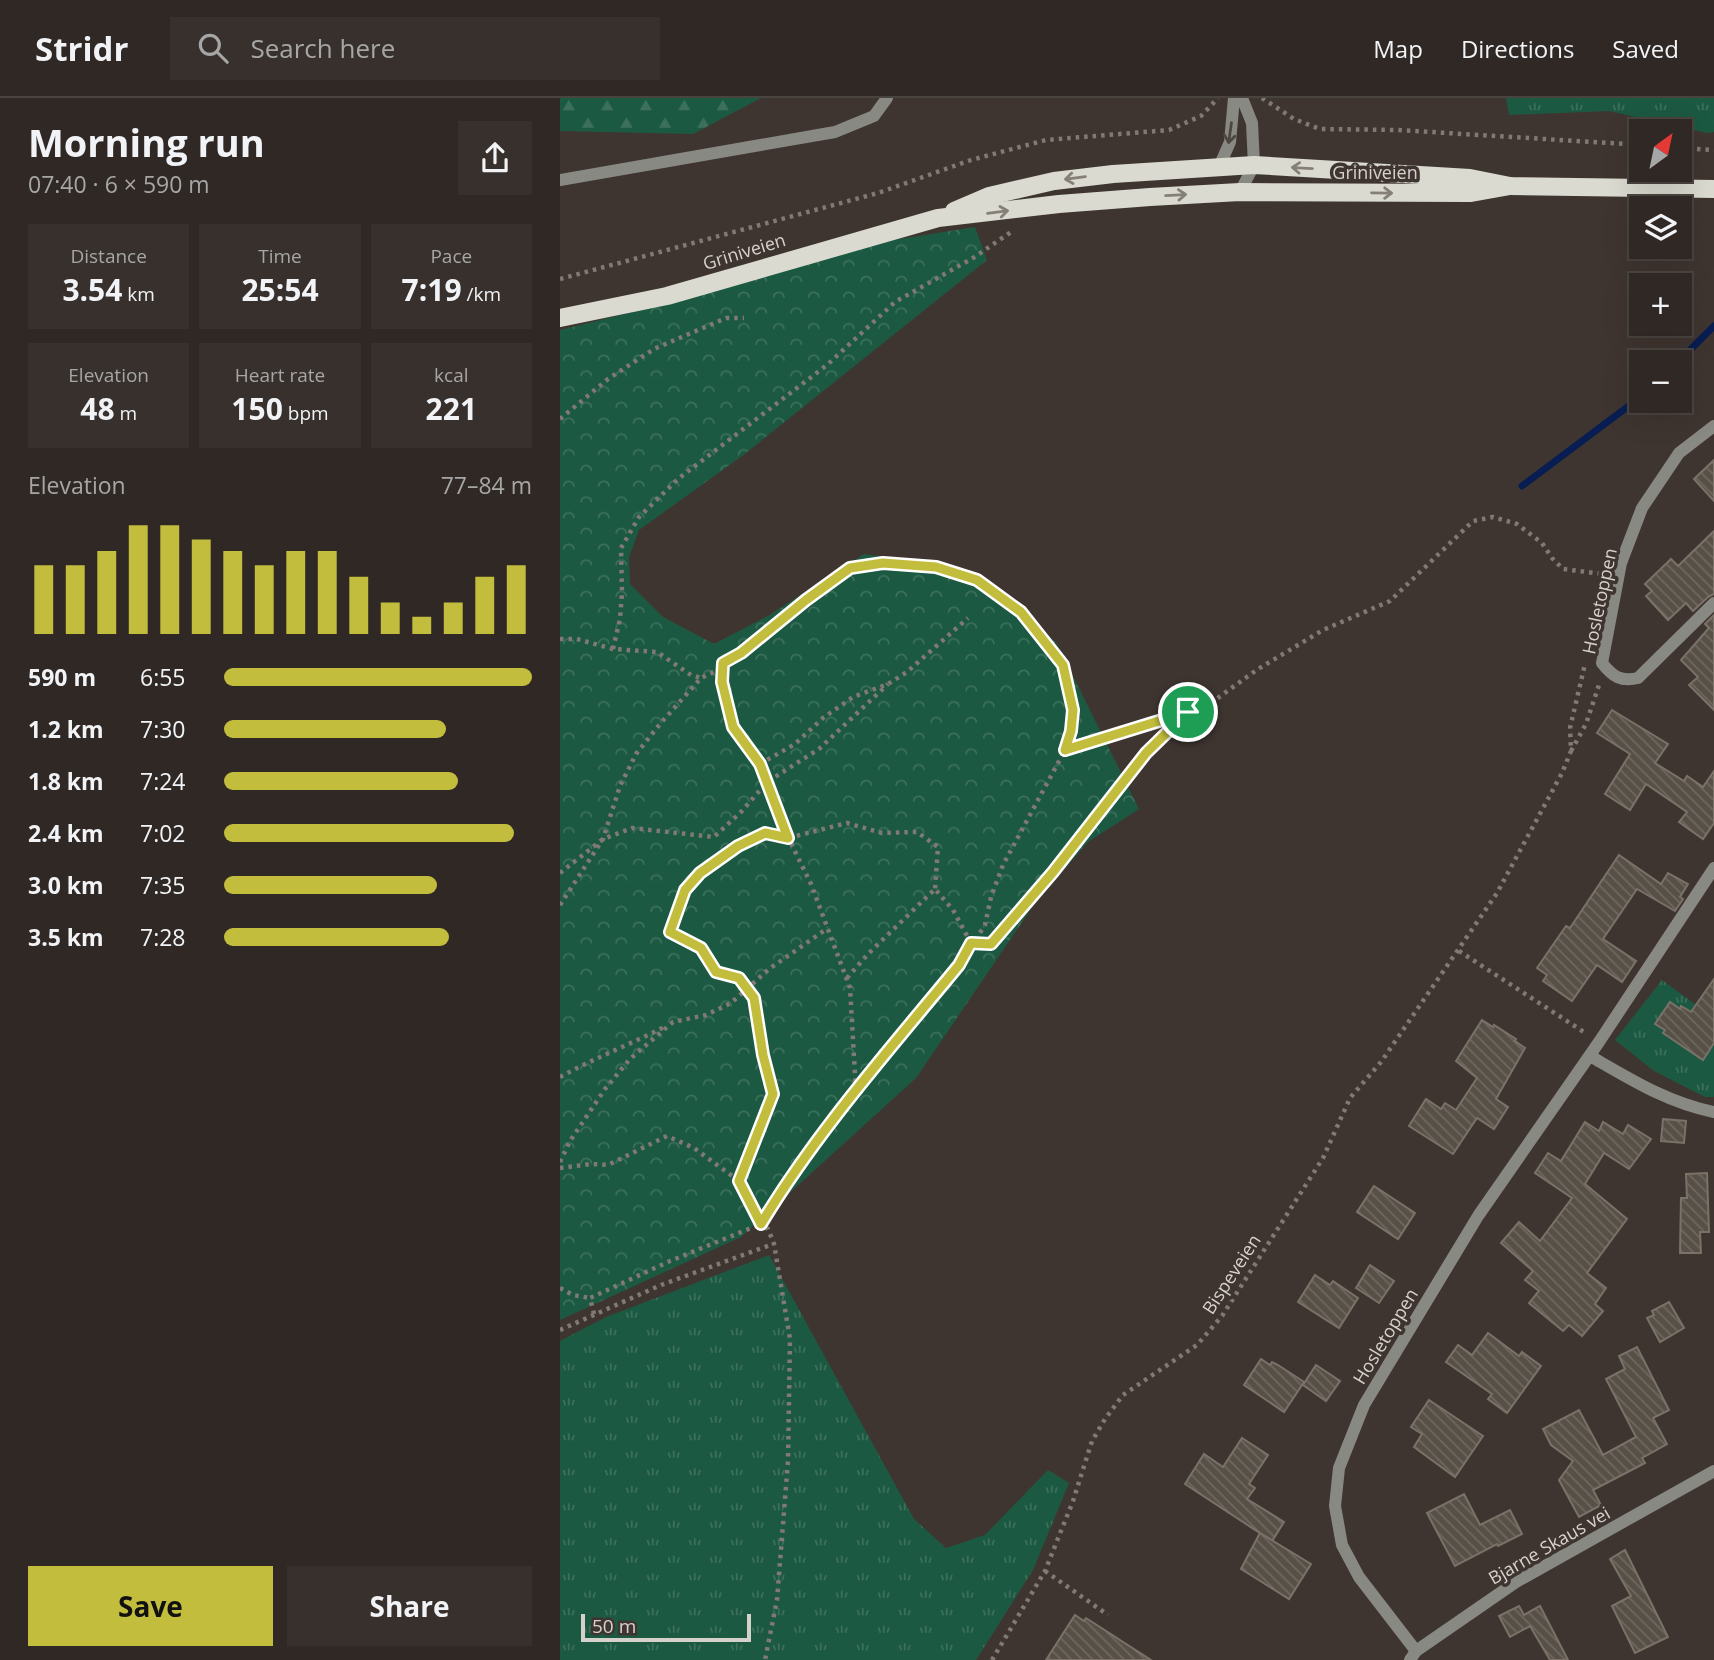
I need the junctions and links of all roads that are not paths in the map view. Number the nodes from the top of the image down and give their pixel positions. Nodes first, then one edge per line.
1 (887, 98) edge
2 (1234, 98) edge
3 (1242, 98) edge
4 (1254, 165) junction
5 (1219, 167) junction
6 (560, 180) edge
7 (1510, 186) junction
8 (1714, 189) edge
9 (1240, 192) junction
10 (938, 218) junction
11 (560, 318) edge
12 (1714, 426) edge
13 (1714, 603) edge
14 (1714, 868) edge
15 (1590, 1056) junction
16 (1714, 1112) edge
17 (1714, 1471) edge
18 (1413, 1656) edge

1 - 6 street
2 -> 5 street
3 - 4 street
4 - 5 main road, Griniveien
7 -> 4 main road, Griniveien
4 - 9 street
5 -> 10 main road, Griniveien
7 - 8 main road, Griniveien
9 -> 7 main road, Griniveien
10 -> 9 main road, Griniveien
10 - 11 main road, Griniveien
12 - 13 street, Hosletoppen
14 - 15 street, Hosletoppen
15 - 16 street
15 - 18 street, Hosletoppen
17 - 18 street, Bjarne Skaus vei

